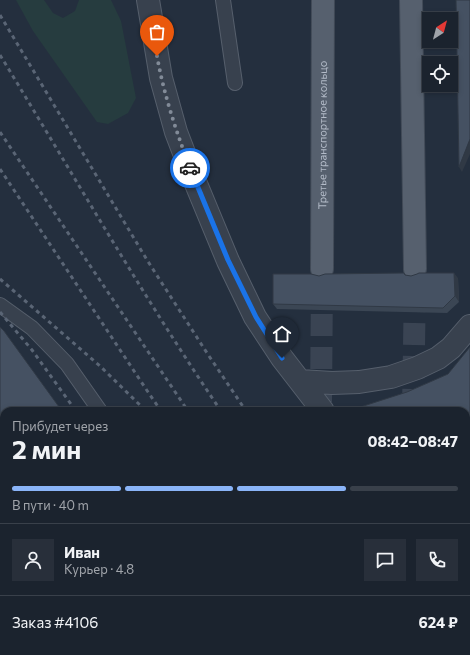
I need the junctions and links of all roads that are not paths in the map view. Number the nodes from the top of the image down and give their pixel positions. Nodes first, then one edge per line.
1 (148, 0) edge
2 (223, 0) edge
3 (323, 0) edge
4 (411, 0) edge
5 (235, 83) dead end
6 (322, 269) tunnel mouth
7 (415, 269) tunnel mouth
8 (0, 305) edge
9 (470, 326) edge
10 (300, 381) junction
11 (97, 407) edge
12 (320, 407) edge

1 - 10 street
2 - 5 lane
3 - 6 main road, Третье транспортное кольцо
4 - 7 main road
8 - 11 lane
9 - 10 street
10 - 12 street

